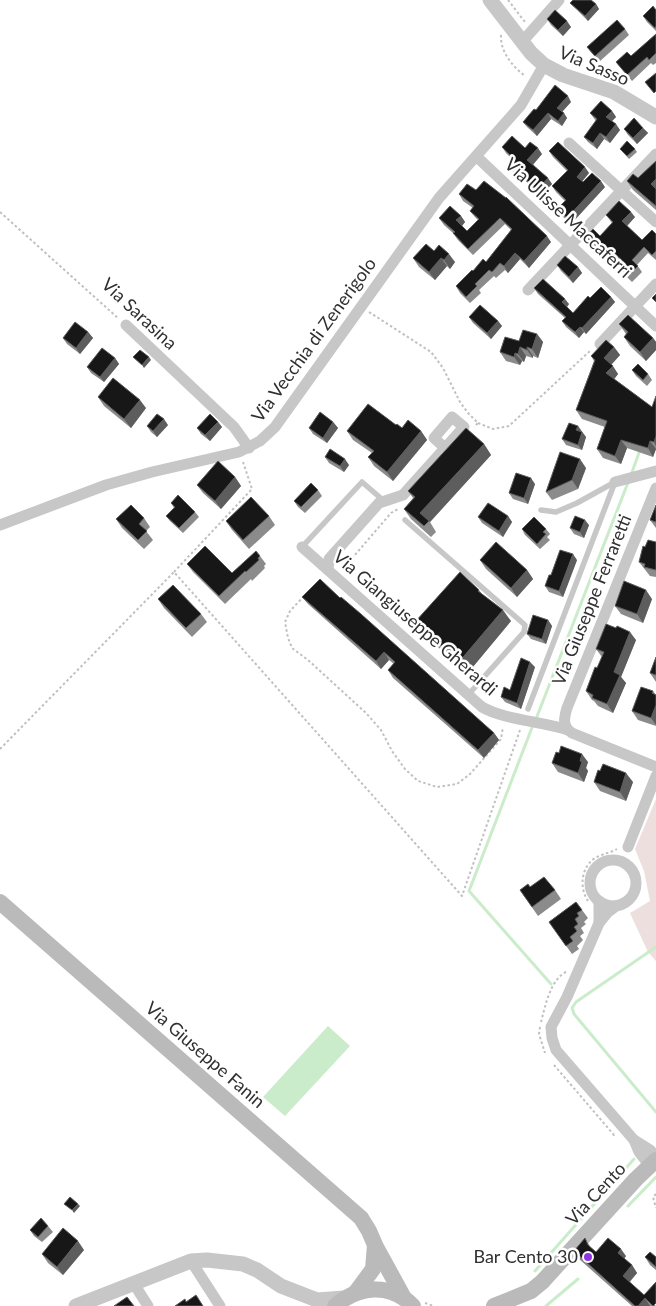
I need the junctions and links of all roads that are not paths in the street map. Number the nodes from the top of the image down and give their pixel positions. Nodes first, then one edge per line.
1 (490, 0) edge
2 (559, 0) edge
3 (522, 42) junction
4 (544, 65) junction
5 (656, 117) edge
6 (569, 143) dead end
7 (656, 154) edge
8 (477, 156) junction
9 (622, 191) junction
10 (656, 222) edge
11 (570, 244) junction
12 (656, 284) edge
13 (528, 290) dead end
14 (636, 307) junction
15 (126, 325) road end
16 (656, 326) edge
17 (600, 344) edge
18 (445, 448) edge
19 (244, 450) junction
20 (656, 471) edge
21 (620, 481) junction
22 (656, 488) edge
23 (384, 501) junction
24 (541, 510) dead end
25 (405, 520) edge
26 (0, 525) edge
27 (302, 547) joint
28 (332, 574) junction
29 (468, 695) junction
30 (526, 714) junction
31 (566, 728) junction
32 (656, 767) edge
33 (656, 776) edge
34 (624, 845) junction
35 (612, 860) junction
36 (629, 866) junction
37 (0, 902) edge
38 (595, 904) junction
39 (616, 906) junction
40 (599, 923) junction
41 (654, 1160) edge
42 (375, 1246) junction
43 (191, 1261) junction
44 (134, 1284) junction
45 (281, 1286) junction
46 (345, 1299) edge
47 (409, 1302) edge
48 (76, 1306) edge
49 (148, 1306) edge
50 (220, 1306) edge
51 (302, 1306) edge
52 (494, 1306) edge

1 - 3 street, Via Sasso
2 - 3 street
3 - 4 street, Via Sasso
4 - 5 street, Via Sasso
4 - 8 street, Via Vecchia di Zenerigolo
6 - 9 street
7 - 9 street
8 - 11 street, Via Ulisse Maccaferri
8 - 19 street, Via Vecchia di Zenerigolo
9 - 10 street
9 - 11 street
11 - 13 street
11 - 14 street, Via Ulisse Maccaferri
12 - 14 street
14 - 16 street, Via Ulisse Maccaferri
14 - 17 street
15 - 19 street, Via Sarasina
18 - 23 street, Via Giangiuseppe Gherardi
19 - 26 street, Via Vecchia di Zenerigolo
20 - 21 street
21 - 24 lane
21 - 30 lane
22 - 31 street, Via Giuseppe Ferraretti
23 - 27 lane
23 - 28 street, Via Giangiuseppe Gherardi
25 - 29 lane
27 - 28 street, Via Giangiuseppe Gherardi
28 - 29 street, Via Giangiuseppe Gherardi
29 - 30 street, Via Giangiuseppe Gherardi
30 - 31 street, Via Giangiuseppe Gherardi
31 - 32 street, Via Giangiuseppe Gherardi
33 - 34 street
34 - 35 street
34 - 36 street
35 - 36 street
35 - 38 street
36 - 39 street
37 - 42 main road, Via Giuseppe Fanin
38 - 39 street
38 - 40 street
39 - 40 street
40 - 41 street
41 - 52 main road, Via Cento
42 - 46 main road
42 - 47 main road, Via Giuseppe Fanin
43 - 44 street
43 - 45 street
43 - 50 street
44 - 48 street
44 - 49 street
45 - 46 street
45 - 51 street
46 - 47 main road

